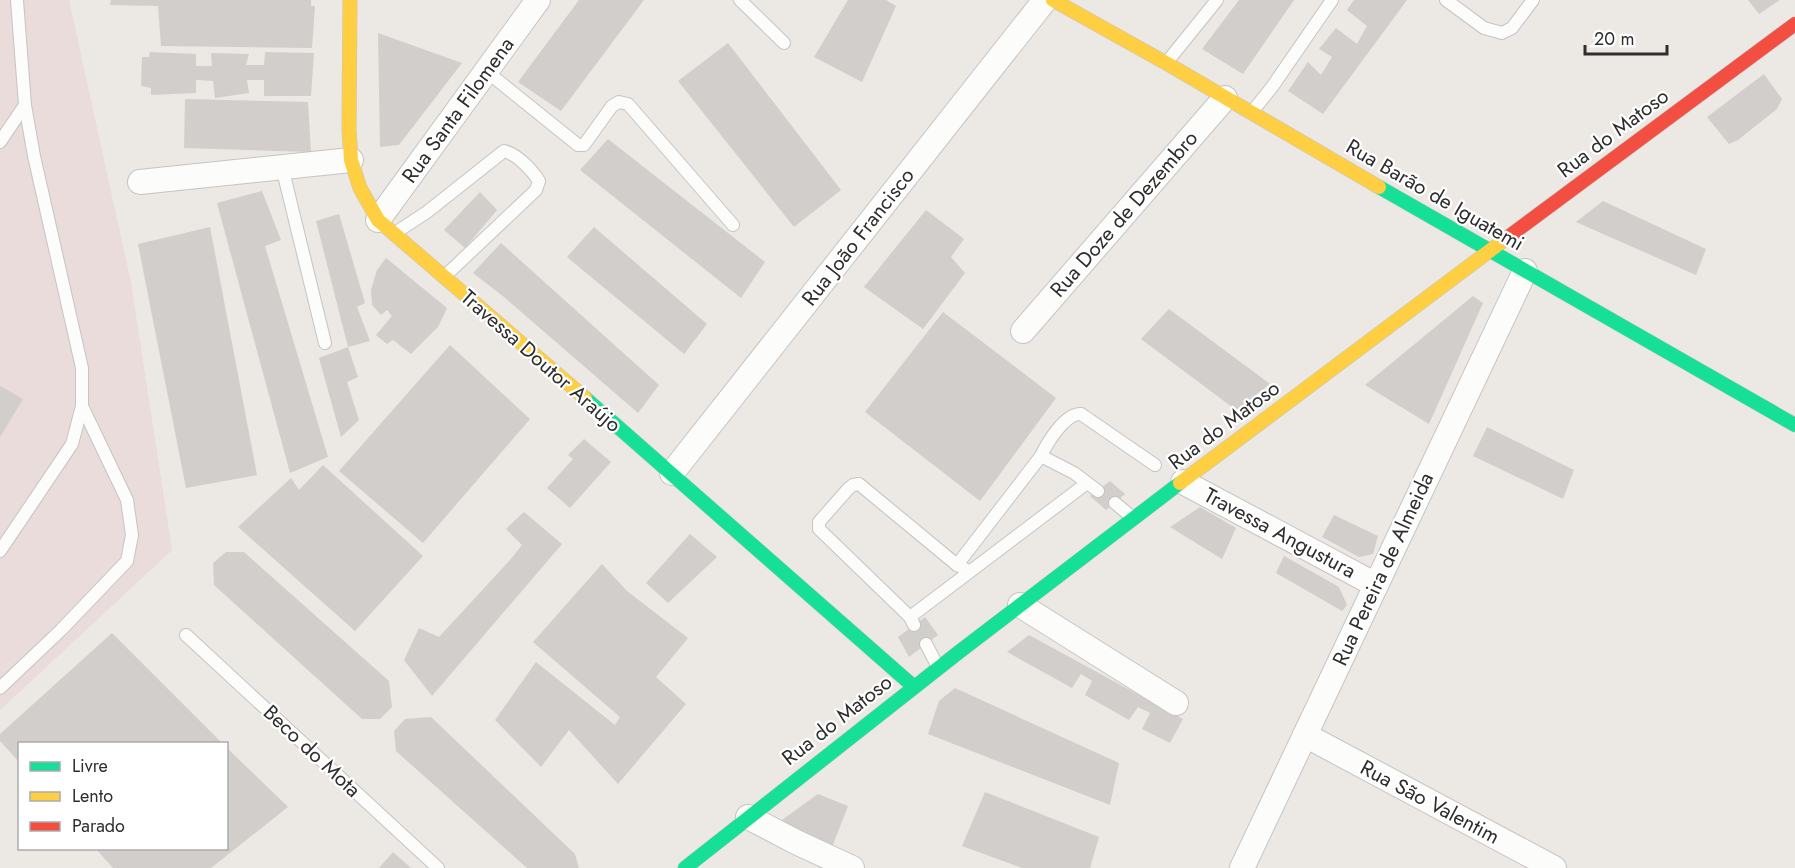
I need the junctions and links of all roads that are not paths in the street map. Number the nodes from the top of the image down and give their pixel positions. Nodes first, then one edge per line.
1 (17, 0) edge
2 (350, 0) edge
3 (538, 0) edge
4 (740, 0) edge
5 (1045, 0) edge
6 (1053, 0) edge
7 (1217, 0) edge
8 (1332, 0) edge
9 (1446, 0) edge
10 (1533, 0) edge
11 (1795, 24) edge
12 (784, 43) dead end
13 (1166, 63) junction
14 (486, 71) junction
15 (1225, 98) junction
16 (25, 105) junction
17 (1252, 113) junction
18 (0, 142) edge
19 (351, 160) junction
20 (282, 167) junction
21 (140, 182) dead end
22 (733, 225) dead end
23 (386, 227) junction
24 (1490, 251) junction
25 (1525, 271) junction
26 (444, 277) junction
27 (1023, 331) dead end
28 (325, 344) dead end
29 (82, 406) junction
30 (1795, 425) edge
31 (1041, 456) junction
32 (1155, 465) dead end
33 (672, 473) junction
34 (1183, 482) junction
35 (1087, 483) junction
36 (1098, 491) dead end
37 (1115, 503) dead end
38 (1134, 519) junction
39 (0, 551) edge
40 (963, 568) junction
41 (1376, 585) junction
42 (1020, 605) junction
43 (186, 635) dead end
44 (926, 644) dead end
45 (938, 667) junction
46 (913, 686) junction
47 (0, 688) edge
48 (1176, 703) dead end
49 (1305, 735) junction
50 (748, 817) junction
51 (438, 868) edge
52 (685, 868) edge
53 (852, 868) edge
54 (1242, 868) edge
55 (1554, 868) edge

1 - 16 lane
2 - 19 street, Travessa Doutor Araújo
3 - 14 street, Rua Santa Filomena
4 - 12 lane
5 - 33 street, Rua João Francisco
6 - 13 street, Rua Barão de Iguatemi
7 - 13 lane
8 - 17 lane
9 - 10 lane
11 - 24 street, Rua do Matoso
13 - 15 street, Rua Barão de Iguatemi
14 - 22 lane
14 - 23 street, Rua Santa Filomena
15 - 17 street, Rua Barão de Iguatemi
15 - 27 street, Rua Doze de Dezembro
16 - 18 lane
16 - 29 lane
17 - 24 street, Rua Barão de Iguatemi
19 - 20 street
19 - 23 street, Travessa Doutor Araújo
20 - 21 street
20 - 28 lane
23 - 26 street, Travessa Doutor Araújo
23 - 26 lane
24 - 25 street, Rua Barão de Iguatemi
24 - 34 street, Rua do Matoso
25 - 30 street, Rua Barão de Iguatemi
25 - 41 street, Rua Pereira de Almeida
26 - 33 street, Travessa Doutor Araújo
29 - 39 lane
29 - 47 lane
31 - 32 lane
31 - 35 lane
31 - 40 lane
33 - 46 street, Travessa Doutor Araújo
34 - 38 street, Rua do Matoso
34 - 41 street, Travessa Angustura
35 - 36 lane
35 - 40 lane
37 - 38 lane
38 - 42 street, Rua do Matoso
40 - 40 lane
41 - 49 street, Rua Pereira de Almeida
42 - 45 street, Rua do Matoso
42 - 48 street
43 - 51 lane, Beco do Mota
44 - 45 lane
45 - 46 street, Rua do Matoso
46 - 50 street, Rua do Matoso
49 - 54 street, Rua Pereira de Almeida
49 - 55 street, Rua São Valentim
50 - 52 street, Rua do Matoso
50 - 53 street

